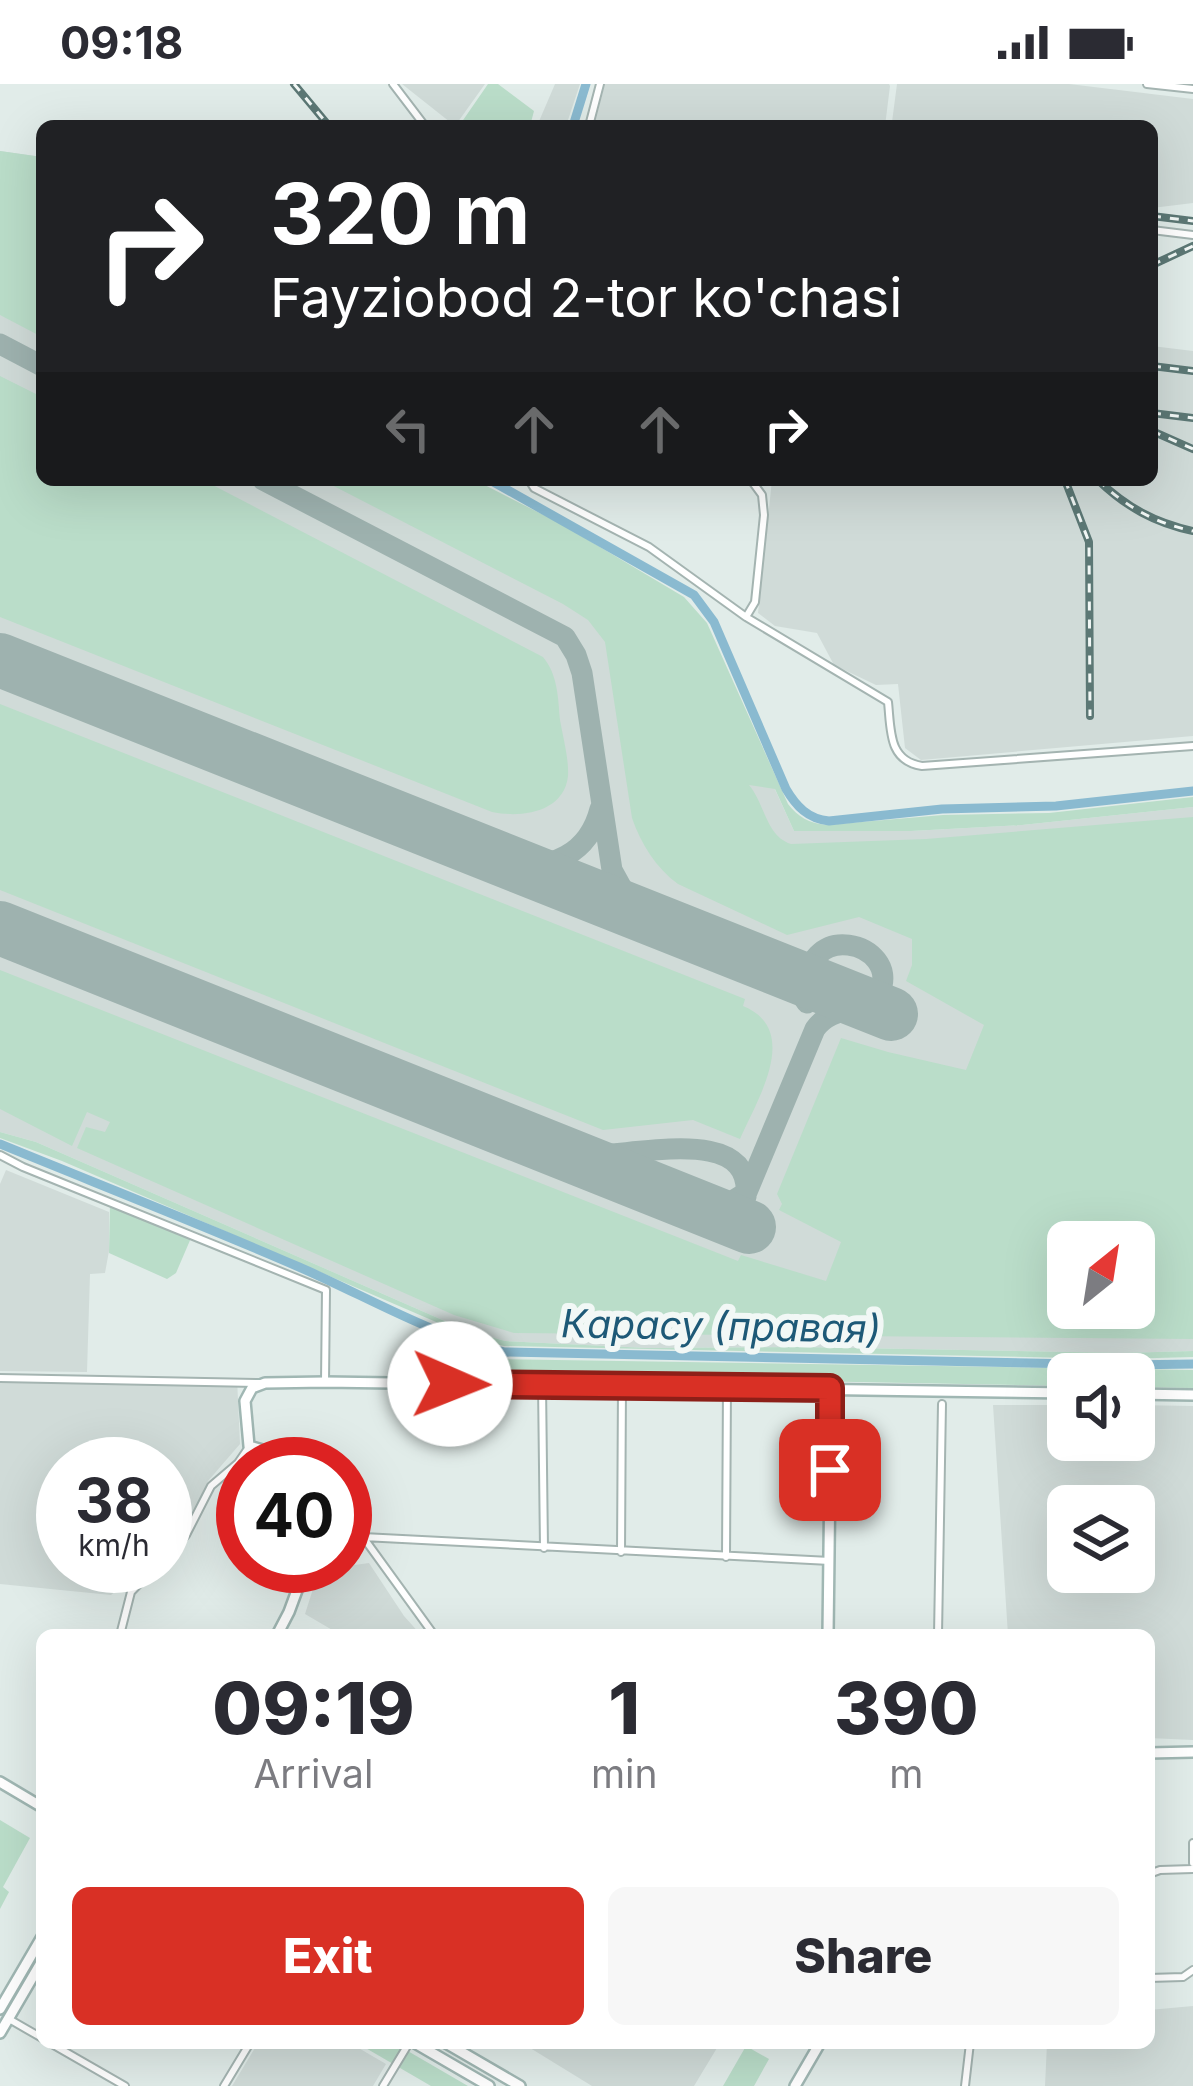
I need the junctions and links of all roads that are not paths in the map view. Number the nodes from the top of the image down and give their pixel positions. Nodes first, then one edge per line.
1 (393, 84) edge
2 (601, 84) edge
3 (1148, 84) edge
4 (1193, 89) edge
5 (420, 120) edge
6 (591, 120) edge
7 (1158, 231) edge
8 (1193, 236) edge
9 (533, 486) edge
10 (755, 486) edge
11 (746, 617) junction
12 (1193, 746) edge
13 (0, 1155) edge
14 (0, 1378) edge
15 (325, 1382) junction
16 (238, 1383) junction
17 (264, 1384) junction
18 (542, 1385) junction
19 (622, 1387) junction
20 (727, 1387) junction
21 (830, 1388) junction
22 (1047, 1393) edge
23 (1155, 1394) edge
24 (1193, 1395) edge
25 (245, 1401) junction
26 (942, 1404) dead end
27 (249, 1437) edge
28 (216, 1482) edge
29 (192, 1523) edge
30 (372, 1538) edge
31 (544, 1548) junction
32 (372, 1549) edge
33 (621, 1552) junction
34 (725, 1557) junction
35 (830, 1561) junction
36 (130, 1593) edge
37 (296, 1593) edge
38 (121, 1629) edge
39 (280, 1629) edge
40 (430, 1629) edge
41 (828, 1629) edge
42 (938, 1629) edge
43 (1193, 1752) edge
44 (1155, 1753) edge
45 (0, 1782) edge
46 (36, 1803) edge
47 (1193, 1843) edge
48 (1193, 1866) edge
49 (1155, 1872) edge
50 (36, 1947) edge
51 (1193, 1970) edge
52 (36, 1971) edge
53 (1155, 1978) edge
54 (0, 2008) edge
55 (8, 2019) junction
56 (0, 2033) edge
57 (36, 2035) edge
58 (60, 2049) edge
59 (246, 2049) edge
60 (408, 2049) edge
61 (423, 2049) edge
62 (456, 2049) edge
63 (818, 2049) edge
64 (969, 2049) edge
65 (125, 2086) edge
66 (224, 2086) edge
67 (383, 2086) edge
68 (490, 2086) edge
69 (520, 2086) edge
70 (795, 2086) edge
71 (965, 2086) edge

1 - 5 street
2 - 6 street
3 - 4 street
7 - 8 street
9 - 11 street
10 - 11 street
11 - 12 street
13 - 15 street
14 - 16 street
15 - 17 street
15 - 18 street
16 - 17 street
16 - 25 street
17 - 25 street
18 - 19 street
18 - 31 street
19 - 20 street
19 - 33 street
20 - 21 street
20 - 34 street
21 - 22 street
21 - 35 street
23 - 24 street
25 - 27 street
26 - 42 street
28 - 29 street
30 - 31 street
31 - 33 street
32 - 40 street
33 - 34 street
34 - 35 street
35 - 41 street
36 - 38 street
37 - 39 street
43 - 44 street
45 - 46 street
47 - 48 street
48 - 49 street
50 - 54 street
51 - 53 street
52 - 55 street
55 - 56 street
55 - 57 street
58 - 65 street
59 - 66 street
60 - 67 street
61 - 68 street
62 - 69 street
63 - 70 street
64 - 71 street

